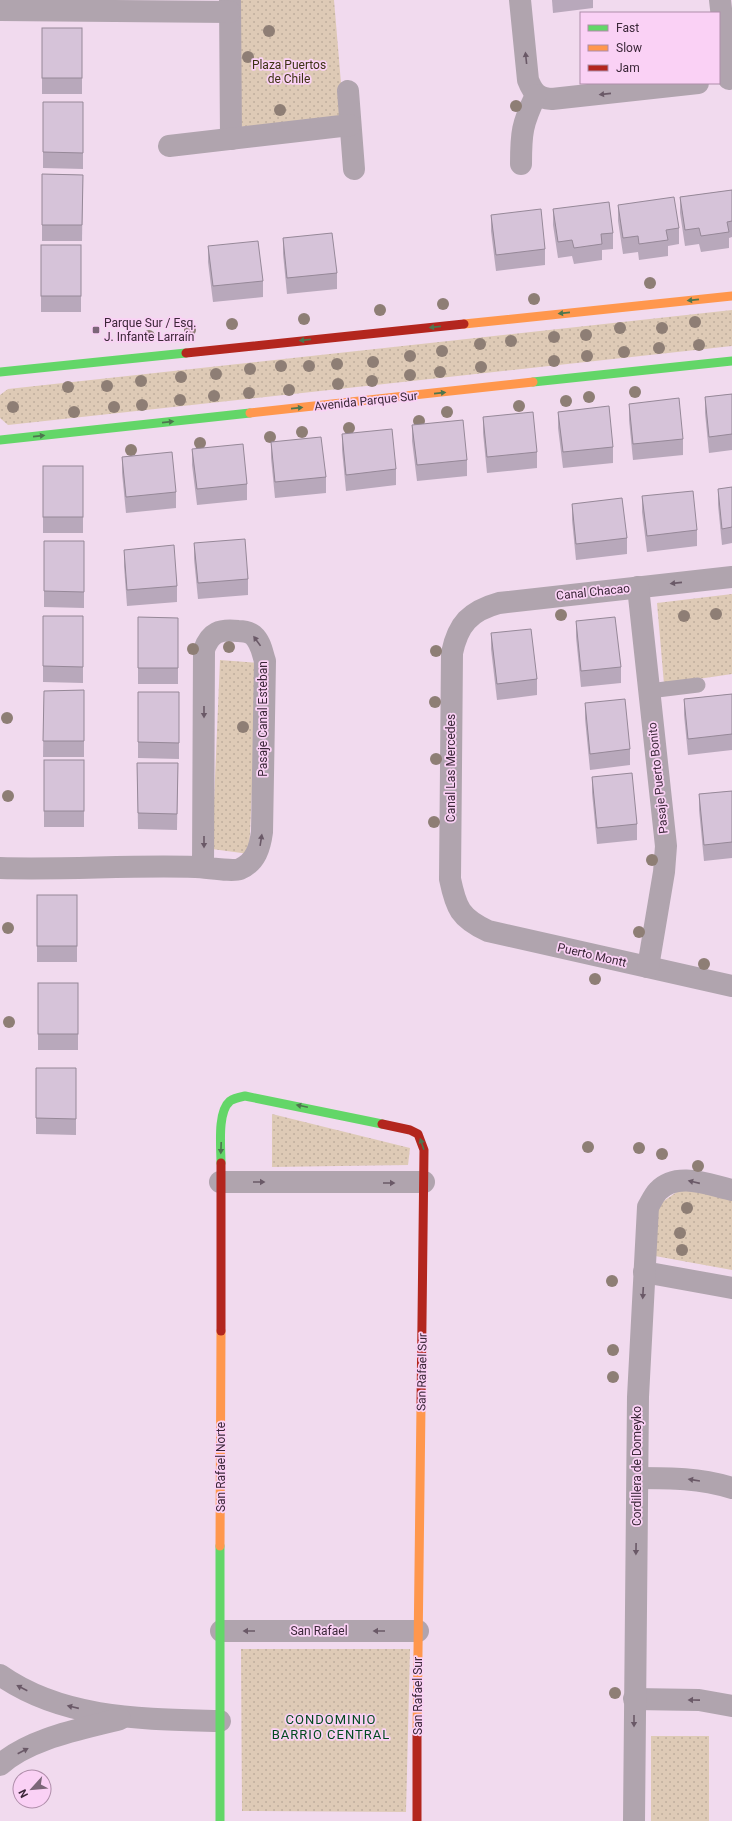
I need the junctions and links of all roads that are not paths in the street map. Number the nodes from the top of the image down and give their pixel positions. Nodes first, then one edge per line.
1 (520, 0) edge
2 (720, 0) edge
3 (230, 6) edge
4 (0, 10) edge
5 (727, 79) edge
6 (690, 84) edge
7 (348, 91) dead end
8 (536, 95) junction
9 (350, 125) junction
10 (231, 139) junction
11 (169, 146) dead end
12 (521, 164) dead end
13 (354, 169) dead end
14 (732, 296) edge
15 (732, 361) edge
16 (0, 372) edge
17 (0, 440) edge
18 (732, 577) edge
19 (638, 587) junction
20 (461, 626) joint
21 (698, 685) dead end
22 (649, 691) junction
23 (203, 867) junction
24 (0, 868) edge
25 (459, 910) joint
26 (648, 968) junction
27 (732, 986) edge
28 (223, 1114) joint
29 (220, 1182) junction
30 (424, 1182) junction
31 (732, 1190) edge
32 (644, 1272) junction
33 (732, 1288) edge
34 (638, 1478) junction
35 (732, 1488) edge
36 (221, 1631) junction
37 (418, 1631) junction
38 (0, 1675) edge
39 (634, 1699) junction
40 (732, 1706) edge
41 (125, 1718) junction
42 (220, 1721) junction
43 (0, 1765) edge
44 (220, 1821) edge
45 (417, 1821) edge
46 (634, 1821) edge

8 -> 1 street
2 - 5 street
3 - 4 street
3 - 10 street
6 -> 8 street
7 - 9 street
8 - 12 street
9 - 10 street
9 - 13 street
10 - 11 street
14 -> 16 street
17 -> 15 street, Avenida Parque Sur
18 -> 19 street, Canal Chacao
19 - 20 street, Canal Chacao
19 - 22 street, Pasaje Puerto Bonito
20 - 25 street, Canal Las Mercedes
21 - 22 lane
22 - 26 street, Pasaje Puerto Bonito
23 -> 23 street, Pasaje Canal Esteban
23 - 24 street, Pasaje Canal Esteban
25 - 26 street, Puerto Montt
26 - 27 street, Puerto Montt
28 -> 29 street, San Rafael Norte
30 -> 28 street, San Rafael Sur
29 -> 30 street
29 - 36 street, San Rafael Norte
30 - 37 street, San Rafael Sur
31 -> 32 street, Cordillera de Domeyko
32 - 33 street
32 -> 34 street, Cordillera de Domeyko
35 -> 34 street
34 -> 39 street, Cordillera de Domeyko
37 -> 36 street, San Rafael
36 - 42 street, San Rafael Norte
37 - 45 street, San Rafael Sur
41 -> 38 street
40 -> 39 street
39 -> 46 street, Cordillera de Domeyko
41 - 42 street
43 -> 41 street
42 - 44 street, San Rafael Norte

